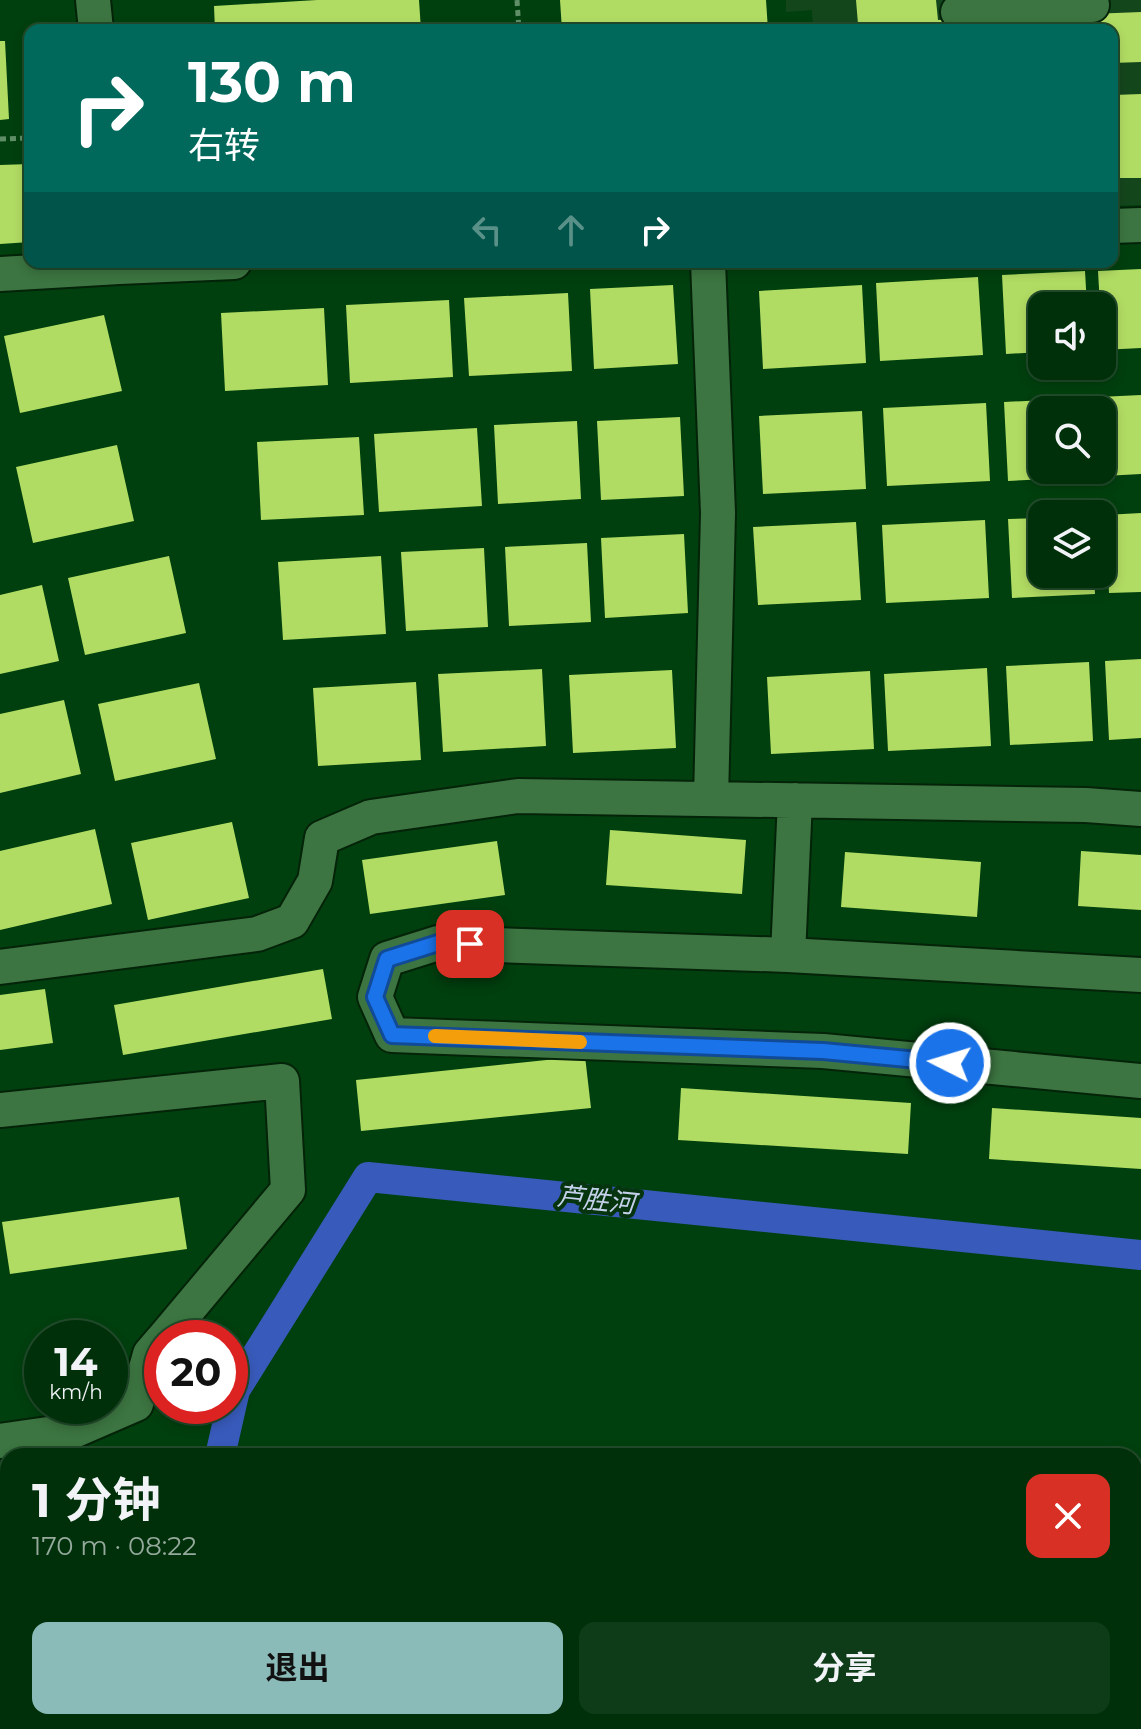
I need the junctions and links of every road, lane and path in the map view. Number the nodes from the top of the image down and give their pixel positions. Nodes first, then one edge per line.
1 (93, 0) edge
2 (517, 0) edge
3 (1091, 0) edge
4 (958, 12) dead end
5 (95, 24) edge
6 (519, 24) edge
7 (24, 138) edge
8 (0, 139) edge
9 (1141, 225) edge
10 (1118, 226) edge
11 (71, 268) edge
12 (708, 268) edge
13 (0, 274) edge
14 (711, 799) junction
15 (795, 800) junction
16 (1141, 809) edge
17 (788, 955) junction
18 (0, 967) edge
19 (1141, 975) edge
20 (1141, 1081) edge
21 (0, 1110) edge
22 (179, 1320) edge
23 (144, 1375) edge
24 (0, 1441) edge

1 - 5 lane
2 - 6 path
3 - 4 lane
7 - 8 path
9 - 10 lane
11 - 13 lane
12 - 14 lane
14 - 15 lane
14 - 18 lane
15 - 16 lane
15 - 17 lane
17 - 19 lane
17 - 20 lane
21 - 22 lane
23 - 24 lane

